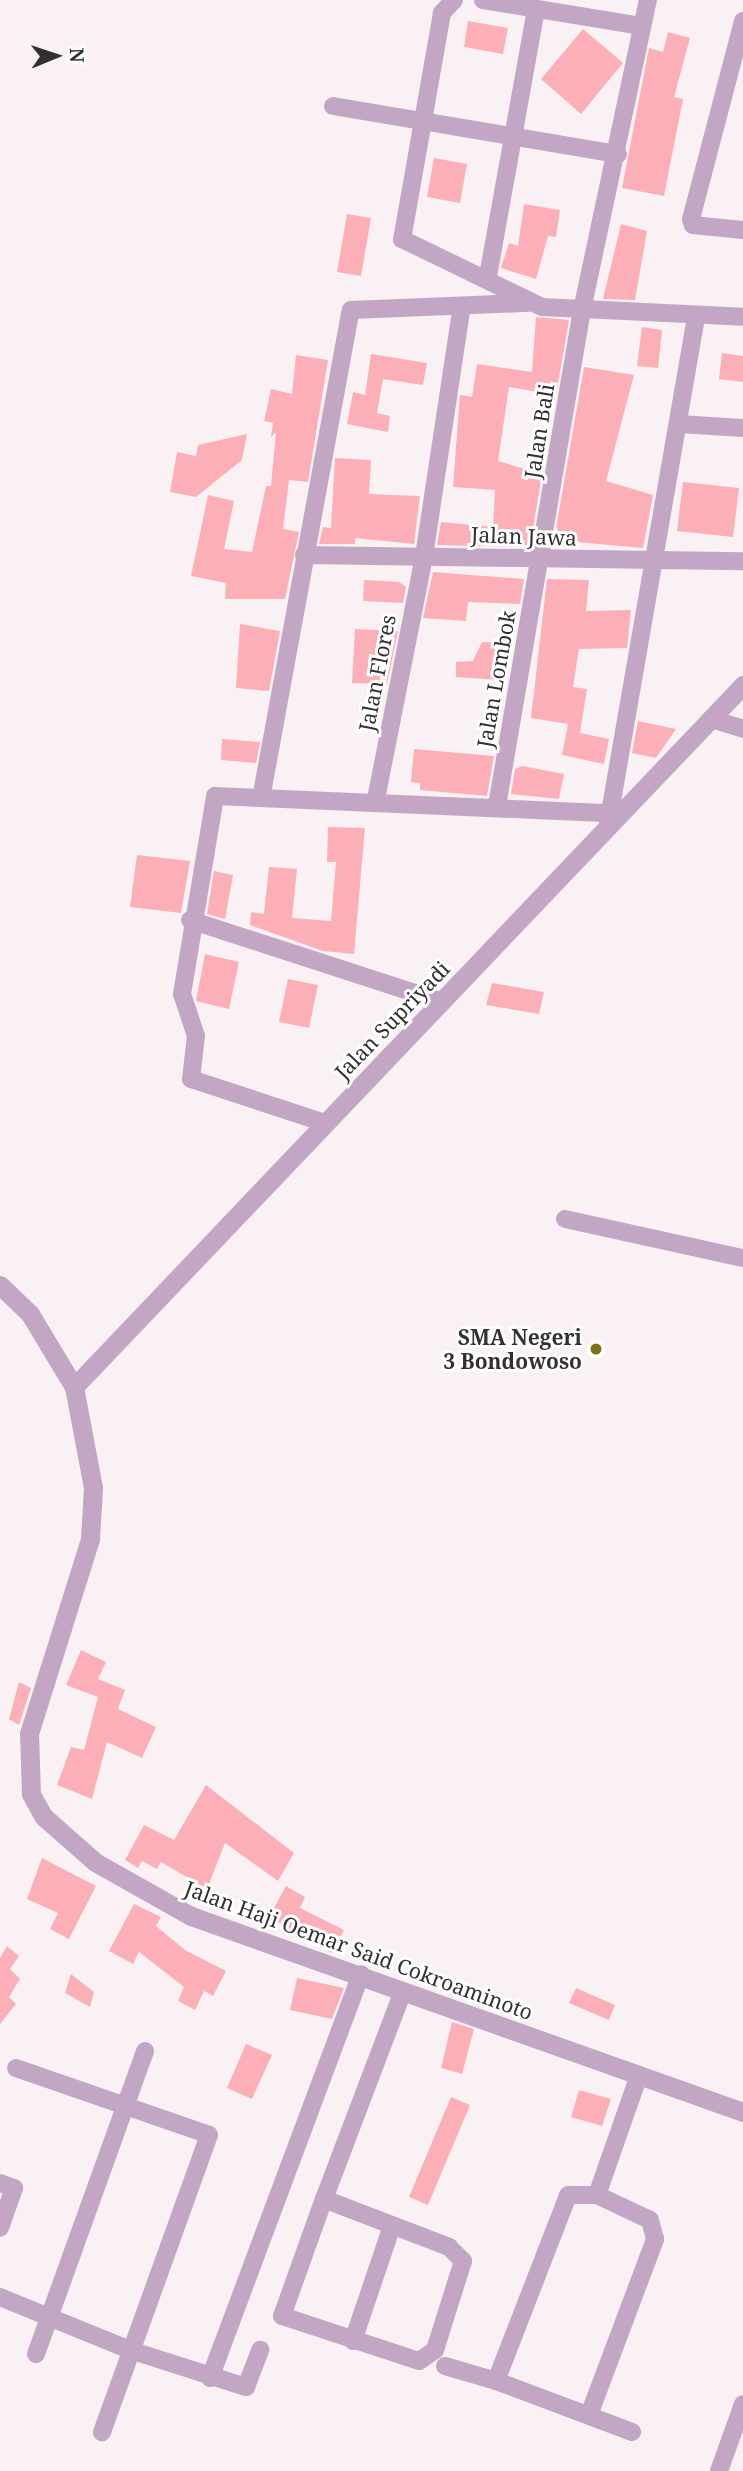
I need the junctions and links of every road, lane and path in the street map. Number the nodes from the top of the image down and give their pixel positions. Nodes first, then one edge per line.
1 (454, 0) edge
2 (483, 0) edge
3 (648, 0) edge
4 (536, 10) junction
5 (743, 21) edge
6 (642, 26) junction
7 (333, 106) dead end
8 (421, 116) junction
9 (515, 135) junction
10 (618, 154) junction
11 (743, 230) edge
12 (488, 276) junction
13 (529, 303) junction
14 (462, 306) junction
15 (583, 310) junction
16 (696, 317) junction
17 (743, 317) edge
18 (679, 424) junction
19 (743, 428) edge
20 (304, 555) junction
21 (424, 556) junction
22 (541, 559) junction
23 (743, 561) edge
24 (653, 562) junction
25 (743, 685) edge
26 (711, 719) junction
27 (743, 729) edge
28 (262, 793) junction
29 (376, 799) junction
30 (497, 806) junction
31 (609, 818) junction
32 (190, 920) junction
33 (442, 1002) junction
34 (325, 1123) junction
35 (565, 1219) dead end
36 (743, 1258) edge
37 (0, 1285) edge
38 (74, 1387) junction
39 (361, 1974) junction
40 (403, 1991) junction
41 (145, 2051) dead end
42 (16, 2068) dead end
43 (639, 2075) junction
44 (126, 2106) junction
45 (743, 2112) edge
46 (0, 2183) edge
47 (597, 2195) junction
48 (324, 2199) junction
49 (392, 2226) junction
50 (0, 2228) edge
51 (0, 2297) edge
52 (49, 2318) junction
53 (353, 2340) junction
54 (130, 2350) junction
55 (260, 2350) dead end
56 (36, 2354) dead end
57 (445, 2366) dead end
58 (210, 2378) junction
59 (496, 2381) junction
60 (743, 2404) edge
61 (589, 2415) junction
62 (102, 2432) dead end
63 (632, 2432) dead end
64 (719, 2471) edge

1 - 8 street
2 - 4 street
3 - 6 street, Jalan Bali
4 - 6 street
4 - 9 street
5 - 11 street
6 - 10 street, Jalan Bali
7 - 8 street
8 - 9 street
8 - 12 street
9 - 10 street
9 - 12 street
10 - 15 street, Jalan Bali
12 - 13 street
13 - 14 street
13 - 15 street
14 - 20 street
14 - 21 street, Jalan Flores
15 - 16 street
15 - 22 street, Jalan Bali
16 - 17 street
16 - 18 street
18 - 19 street
18 - 24 street
20 - 21 street, Jalan Jawa
20 - 28 street
21 - 22 street, Jalan Jawa
21 - 29 street, Jalan Flores
22 - 24 street, Jalan Jawa
22 - 30 street, Jalan Lombok
23 - 24 street, Jalan Jawa
24 - 31 street
25 - 26 street, Jalan Supriyadi
26 - 27 street
26 - 31 street, Jalan Supriyadi
28 - 29 street
28 - 32 street
29 - 30 street
30 - 31 street
31 - 33 street, Jalan Supriyadi
32 - 33 street
32 - 34 street
33 - 34 street, Jalan Supriyadi
34 - 38 street, Jalan Supriyadi
35 - 36 street
37 - 38 street, Jalan Haji Oemar Said Cokroaminoto
38 - 39 street, Jalan Haji Oemar Said Cokroaminoto
39 - 40 street, Jalan Haji Oemar Said Cokroaminoto
39 - 58 street
40 - 43 street, Jalan Haji Oemar Said Cokroaminoto
40 - 48 street
41 - 44 street
42 - 44 street
43 - 45 street, Jalan Haji Oemar Said Cokroaminoto
43 - 47 street
44 - 52 street
44 - 54 street
46 - 50 street
47 - 59 street
47 - 61 street
48 - 49 street
48 - 53 street
49 - 53 street
49 - 53 street
51 - 52 street
52 - 54 street
52 - 56 street
54 - 58 street
54 - 62 street
55 - 58 street
57 - 59 street
59 - 61 street
60 - 64 street
61 - 63 street

